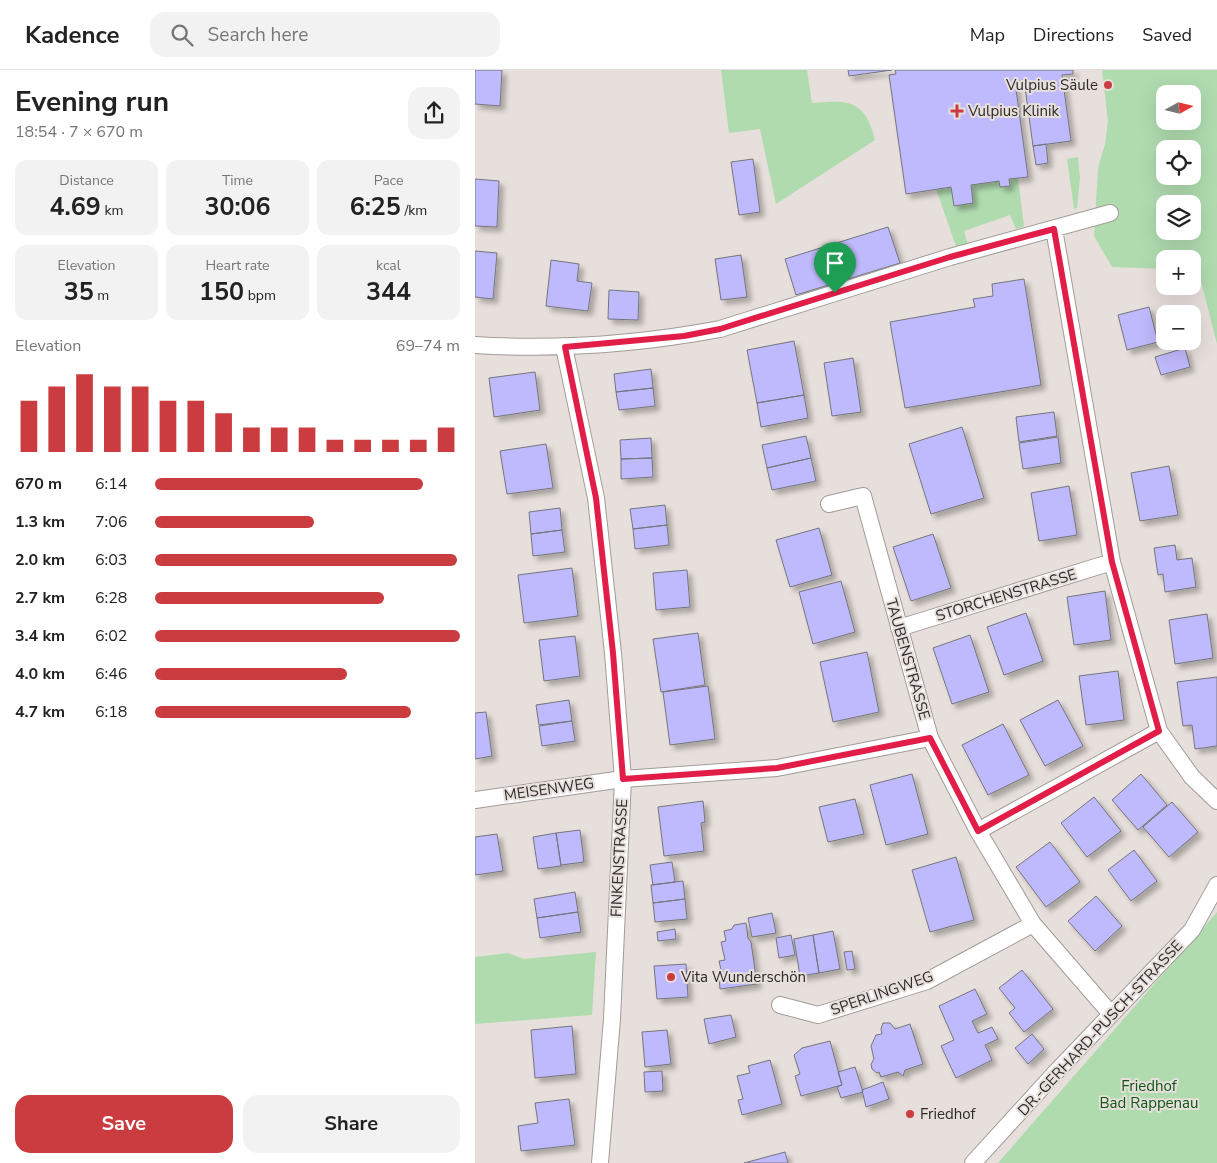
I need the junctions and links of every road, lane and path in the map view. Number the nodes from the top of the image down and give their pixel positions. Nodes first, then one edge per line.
1 (1109, 213) dead end
2 (1054, 229) junction
3 (475, 345) edge
4 (565, 347) junction
5 (829, 504) dead end
6 (1112, 562) junction
7 (899, 628) junction
8 (1159, 731) junction
9 (930, 738) junction
10 (623, 779) junction
11 (475, 800) edge
12 (1217, 801) edge
13 (978, 831) junction
14 (1217, 886) edge
15 (1033, 924) junction
16 (781, 1005) dead end
17 (1111, 1014) junction
18 (600, 1163) edge
19 (973, 1163) edge

1 - 2 street
2 - 4 street
2 - 6 street
3 - 4 street
4 - 10 street, FINKENSTRASSE
5 - 7 street, TAUBENSTRASSE
6 - 7 street, STORCHENSTRASSE
6 - 8 street
7 - 9 street, TAUBENSTRASSE
8 - 12 street
8 - 13 street
9 - 10 street, MEISENWEG
9 - 13 street, TAUBENSTRASSE
10 - 11 street, MEISENWEG
10 - 18 street, FINKENSTRASSE
13 - 15 street, TAUBENSTRASSE
14 - 17 street, DR.-GERHARD-PUSCH-STRASSE
15 - 16 street, SPERLINGWEG
15 - 17 street, TAUBENSTRASSE
17 - 19 street, DR.-GERHARD-PUSCH-STRASSE

